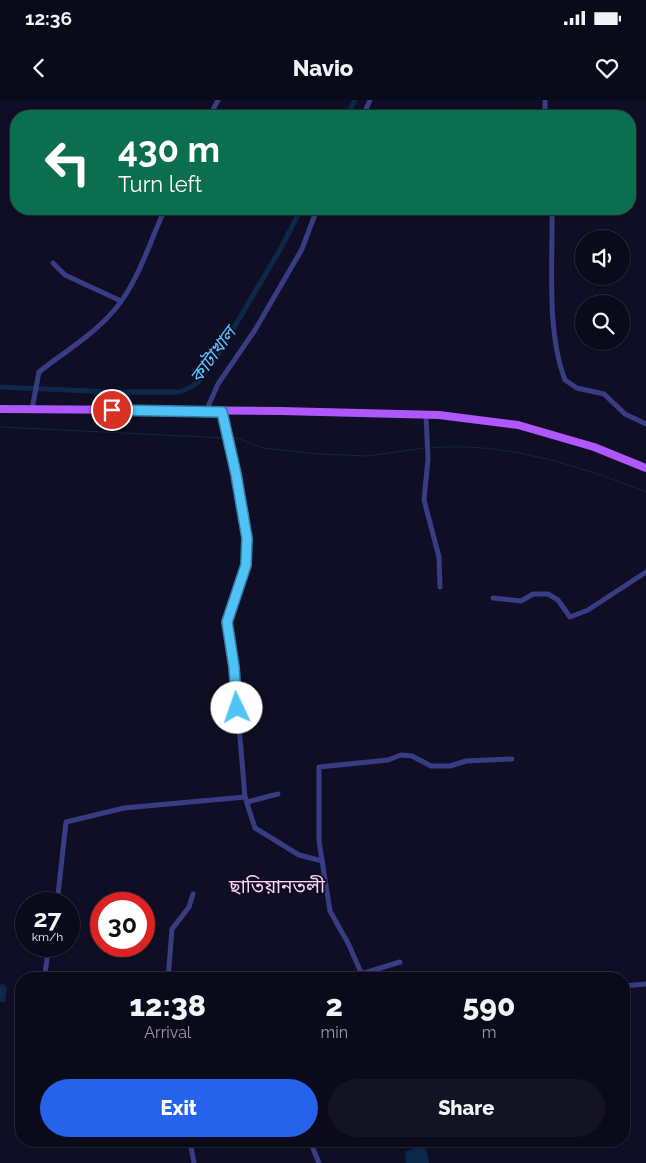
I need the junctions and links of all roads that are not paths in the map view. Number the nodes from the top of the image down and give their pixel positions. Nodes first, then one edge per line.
1 (163, 215) edge
2 (315, 215) edge
3 (552, 215) edge
4 (53, 263) dead end
5 (121, 301) junction
6 (32, 407) junction
7 (0, 409) edge
8 (206, 411) junction
9 (222, 412) junction
10 (426, 415) junction
11 (646, 424) edge
12 (646, 468) edge
13 (646, 572) edge
14 (440, 587) dead end
15 (494, 598) dead end
16 (512, 760) dead end
17 (278, 794) dead end
18 (246, 800) junction
19 (322, 861) junction
20 (58, 892) edge
21 (193, 894) dead end
22 (47, 957) edge
23 (400, 962) dead end
24 (45, 972) edge
25 (169, 972) edge
26 (360, 972) edge
27 (373, 972) edge
28 (646, 984) edge
29 (630, 985) edge
30 (191, 1147) edge
31 (312, 1147) edge
32 (194, 1163) edge
33 (319, 1163) edge

1 - 5 street
2 - 8 street
3 - 11 street
4 - 5 street
5 - 6 street
6 - 7 main road
6 - 8 main road
8 - 9 main road
9 - 10 main road
9 - 18 street
10 - 12 main road
10 - 14 street
13 - 15 street
16 - 19 street
17 - 18 street
18 - 19 street
18 - 20 street
19 - 26 street
21 - 25 street
22 - 24 street
23 - 27 street
28 - 29 street
30 - 32 street
31 - 33 street

